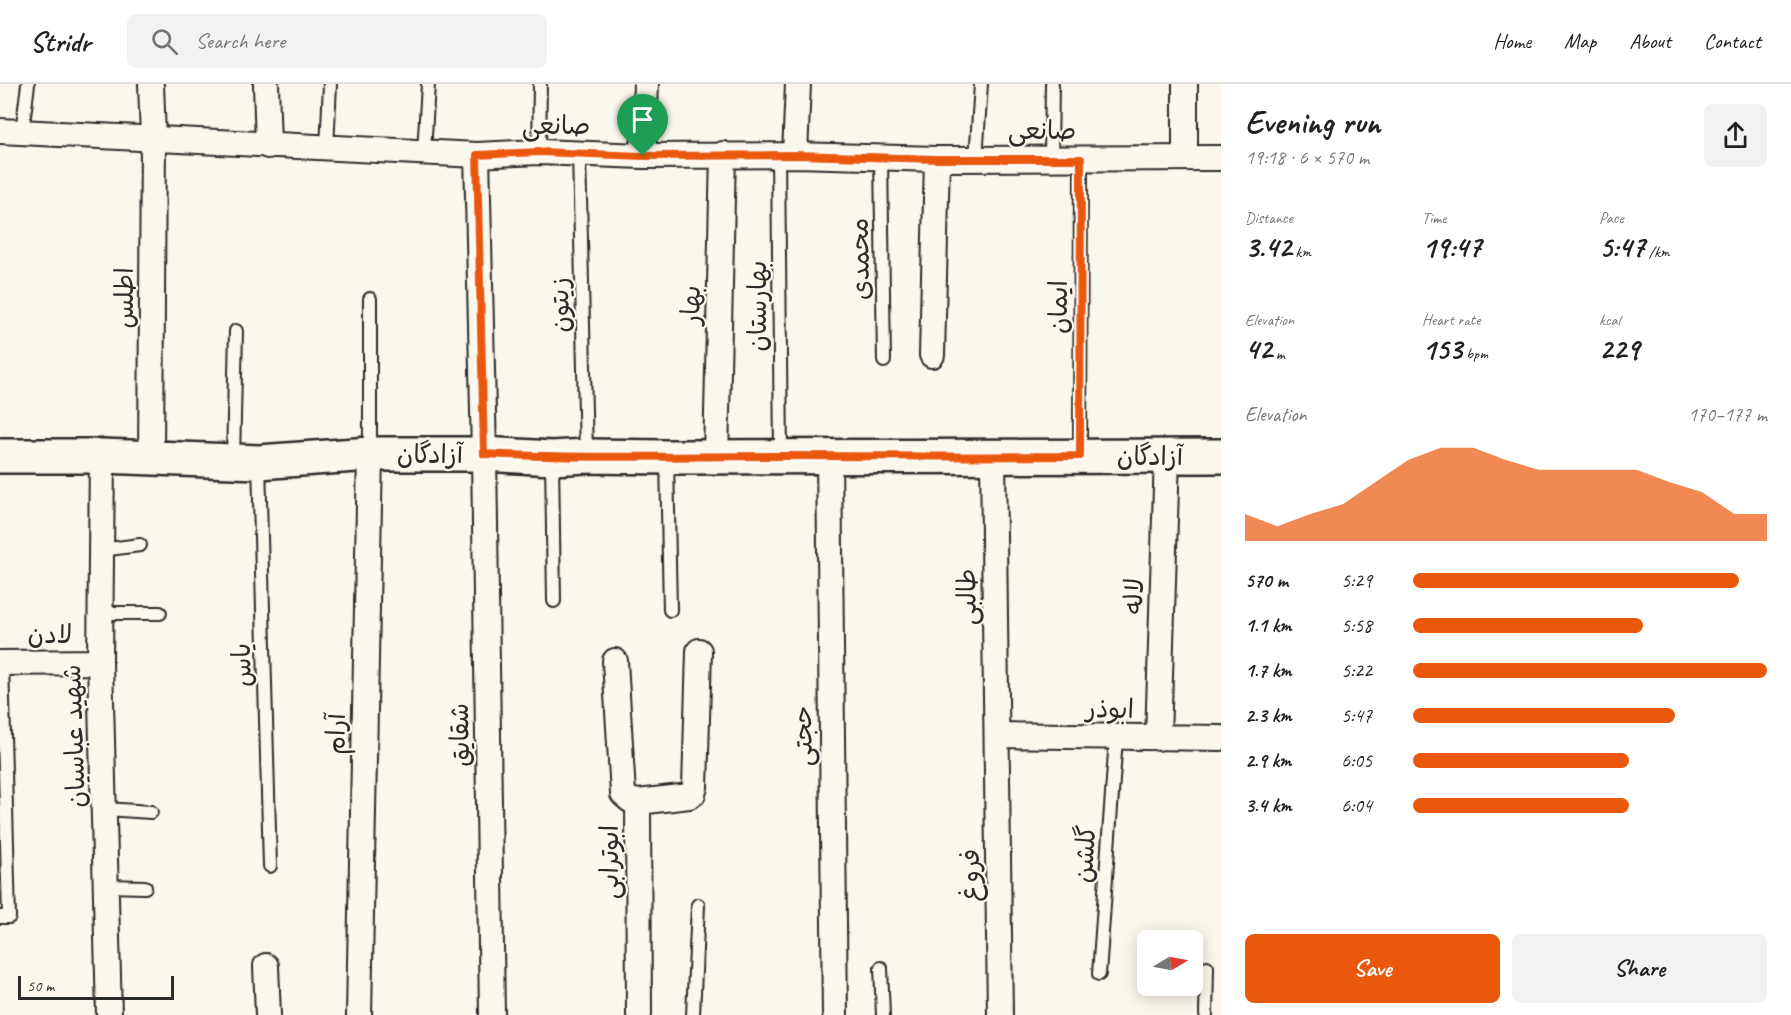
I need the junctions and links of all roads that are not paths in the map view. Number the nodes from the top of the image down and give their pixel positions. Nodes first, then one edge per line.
1 (28, 84) edge
2 (151, 84) edge
3 (266, 84) edge
4 (330, 84) edge
5 (428, 84) edge
6 (540, 84) edge
7 (646, 84) edge
8 (798, 84) edge
9 (981, 84) edge
10 (1052, 84) edge
11 (1185, 84) edge
12 (11, 131) edge
13 (153, 138) junction
14 (268, 146) junction
15 (327, 149) junction
16 (539, 152) junction
17 (424, 153) junction
18 (579, 153) junction
19 (723, 154) junction
20 (477, 155) junction
21 (786, 155) junction
22 (643, 156) junction
23 (881, 157) junction
24 (1185, 158) junction
25 (1221, 158) edge
26 (937, 159) junction
27 (976, 159) junction
28 (1052, 159) junction
29 (1081, 159) junction
30 (370, 299) dead end
31 (236, 331) dead end
32 (932, 355) dead end
33 (884, 361) dead end
34 (369, 454) junction
35 (484, 454) junction
36 (0, 456) edge
37 (102, 456) junction
38 (586, 456) junction
39 (781, 456) junction
40 (829, 456) junction
41 (1080, 456) junction
42 (1167, 456) junction
43 (1221, 456) edge
44 (667, 457) junction
45 (716, 457) junction
46 (993, 457) junction
47 (552, 458) junction
48 (151, 459) junction
49 (246, 461) junction
50 (140, 545) dead end
51 (101, 549) junction
52 (554, 601) dead end
53 (670, 610) dead end
54 (100, 613) junction
55 (160, 613) dead end
56 (699, 651) dead end
57 (615, 661) dead end
58 (100, 662) junction
59 (1, 663) edge
60 (998, 735) junction
61 (1116, 738) junction
62 (1158, 738) junction
63 (1221, 738) edge
64 (638, 801) junction
65 (105, 809) junction
66 (151, 812) dead end
67 (270, 866) dead end
68 (105, 886) junction
69 (145, 886) dead end
70 (698, 905) dead end
71 (0, 917) edge
72 (266, 966) dead end
73 (881, 968) dead end
74 (1207, 968) dead end
75 (1099, 974) dead end
76 (109, 1015) edge
77 (268, 1015) edge
78 (359, 1015) edge
79 (492, 1015) edge
80 (639, 1015) edge
81 (693, 1015) edge
82 (835, 1015) edge
83 (884, 1015) edge
84 (1000, 1015) edge
85 (1206, 1015) edge

1 - 12 lane
2 - 13 street, اطلس
3 - 14 street
4 - 15 lane
5 - 17 lane
6 - 16 lane
7 - 22 street
8 - 21 street
9 - 27 lane
10 - 28 lane
11 - 24 street
12 - 13 street, صانعی
13 - 14 street, صانعی
13 - 48 street, اطلس
14 - 15 street, صانعی
15 - 17 street, صانعی
16 - 18 street, صانعی
16 - 20 street, صانعی
17 - 20 street, صانعی
18 - 22 street, صانعی
18 - 38 lane, زیتون
19 - 21 street, صانعی
19 - 22 street, صانعی
19 - 45 street, بهار
20 - 35 street, شقایق
21 - 23 street, صانعی
21 - 39 lane, بهارستان
23 - 26 street, صانعی
23 - 33 lane, محمدی
24 - 25 street, صانعی
24 - 29 street, صانعی
26 - 27 street, صانعی
26 - 32 street
27 - 28 street, صانعی
28 - 29 street, صانعی
29 - 41 lane, ایمان
30 - 34 lane
31 - 49 lane, یاس
34 - 35 street, آزادگان
34 - 49 street, آزادگان
34 - 78 street, آرام
35 - 47 street, آزادگان
35 - 79 street, شقایق
36 - 37 street, آزادگان
37 - 48 street, آزادگان
37 - 51 street, شهید عباسیان
38 - 44 street, آزادگان
38 - 47 street, آزادگان
39 - 40 street, آزادگان
39 - 45 street, آزادگان
40 - 46 street, آزادگان
40 - 82 street, حجتی
41 - 42 street, آزادگان
41 - 46 street, آزادگان
42 - 43 street, آزادگان
42 - 62 street, لاله
44 - 45 street, آزادگان
44 - 53 lane
46 - 60 street, طالبی
47 - 52 lane
48 - 49 street, آزادگان
49 - 67 lane, یاس
50 - 51 lane
51 - 54 street, شهید عباسیان
54 - 55 lane
54 - 58 street, شهید عباسیان
56 - 64 street, ابوترابی
57 - 64 street
58 - 59 street, لادن
58 - 65 street, شهید عباسیان
59 - 71 lane
60 - 61 street, ابوذر
60 - 84 street, فروغ
61 - 62 street, ابوذر
61 - 75 lane, گلشن
62 - 63 street, ابوذر
64 - 80 street, ابوترابی
65 - 66 lane
65 - 68 street, شهید عباسیان
68 - 69 lane
68 - 76 street, شهید عباسیان
70 - 81 lane
72 - 77 street
73 - 83 lane
74 - 85 lane

